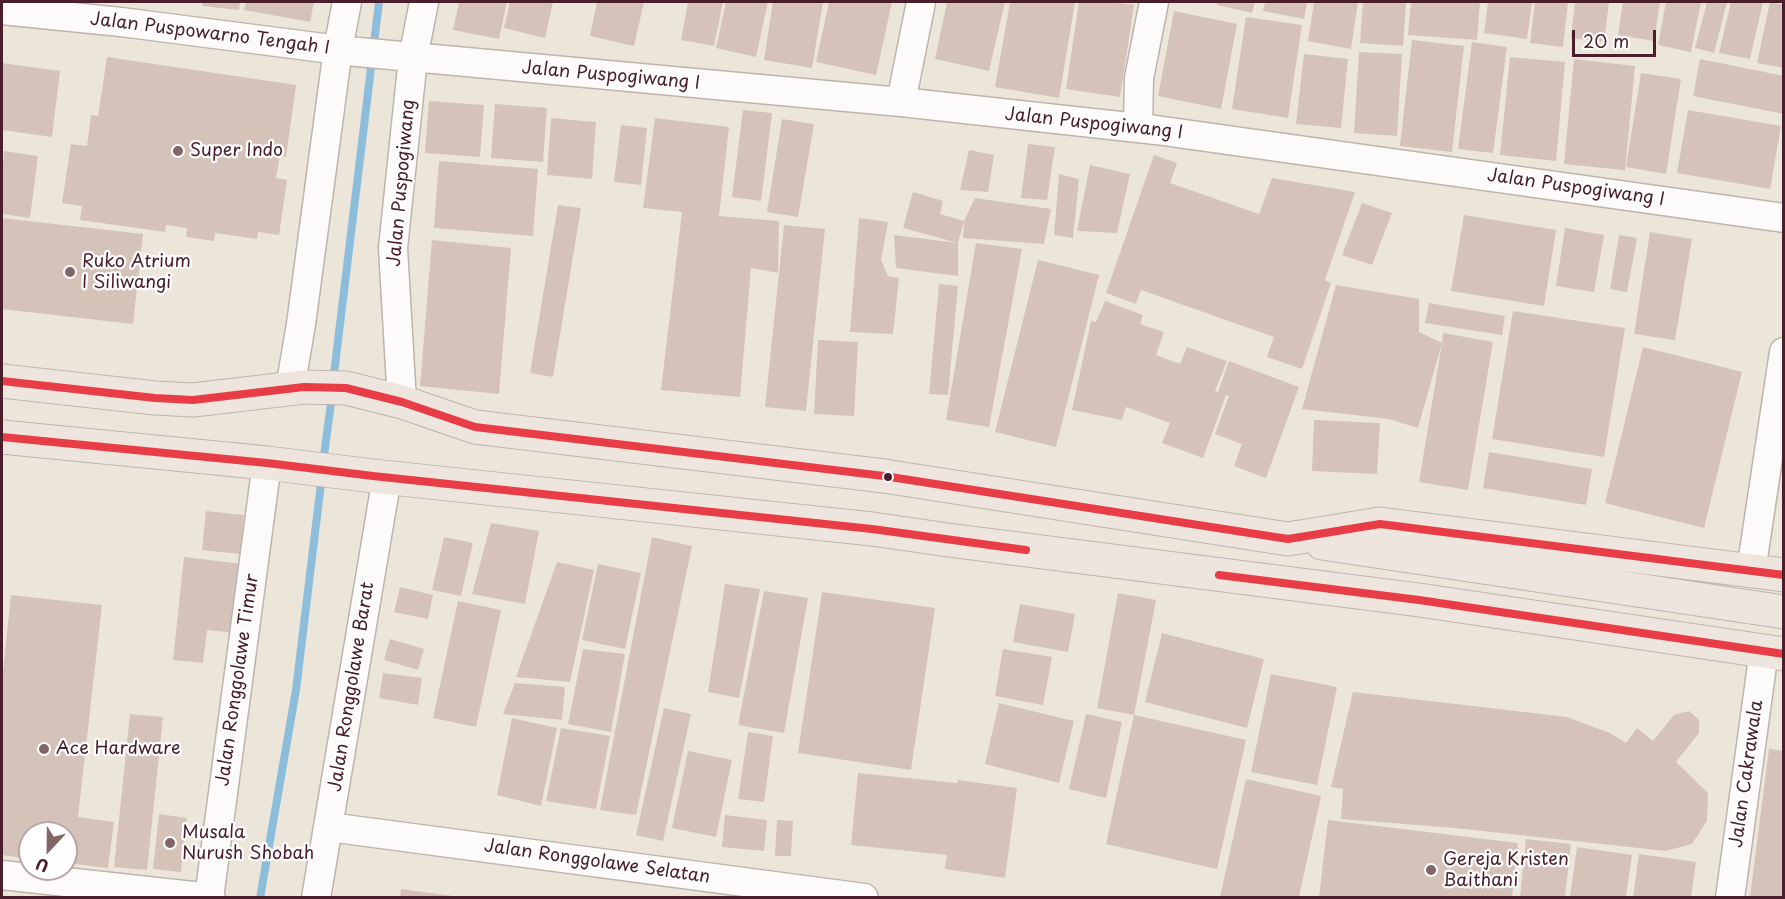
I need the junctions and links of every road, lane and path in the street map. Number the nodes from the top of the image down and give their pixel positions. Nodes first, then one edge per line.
1 (347, 2) edge
2 (424, 2) edge
3 (921, 2) edge
4 (1154, 2) edge
5 (2, 10) edge
6 (123, 12) edge
7 (343, 50) junction
8 (407, 57) junction
9 (901, 102) junction
10 (1138, 128) junction
11 (1784, 218) edge
12 (1784, 352) edge
13 (2, 381) edge
14 (297, 388) junction
15 (393, 400) junction
16 (2, 437) edge
17 (283, 464) junction
18 (380, 477) junction
19 (1288, 539) junction
20 (1751, 571) junction
21 (1784, 575) edge
22 (1784, 612) edge
23 (1774, 652) edge
24 (329, 827) junction
25 (2, 875) edge
26 (210, 897) edge
27 (316, 897) edge
28 (864, 897) edge
29 (1730, 897) edge

1 - 7 street
2 - 8 street, Jalan Puspogiwang
3 - 9 street
4 - 10 street
5 - 6 street, Jalan Puspowarno Tengah I
6 - 7 street, Jalan Puspowarno Tengah I
7 - 8 street, Jalan Puspowarno Tengah I
7 - 14 street
8 - 9 street, Jalan Puspogiwang I
8 - 15 street, Jalan Puspogiwang
9 - 10 street, Jalan Puspogiwang I
10 - 11 street, Jalan Puspogiwang I
12 - 20 street
13 - 14 highway
14 - 15 highway
15 - 19 highway
16 - 17 highway
17 - 18 highway
17 - 26 street, Jalan Ronggolawe Timur
18 - 23 highway
18 - 24 street, Jalan Ronggolawe Barat
19 - 20 highway
19 - 22 highway
20 - 21 highway
23 - 29 street, Jalan Cakrawala
24 - 27 street, Jalan Ronggolawe Barat
24 - 28 street, Jalan Ronggolawe Selatan
25 - 26 street

